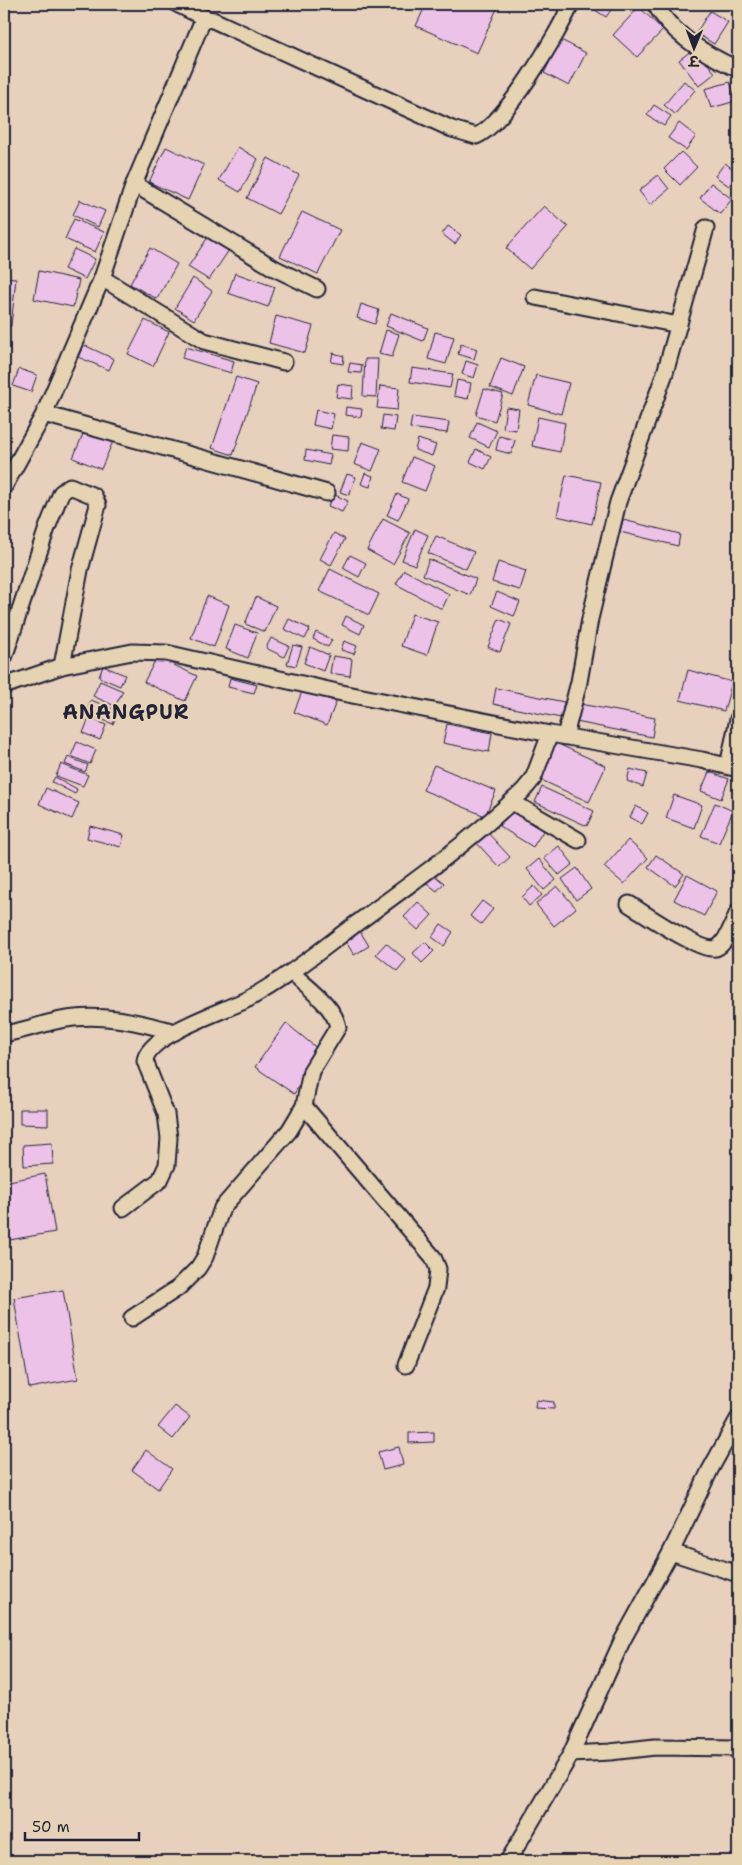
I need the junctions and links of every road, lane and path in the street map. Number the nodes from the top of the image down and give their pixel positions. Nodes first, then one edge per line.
1 (177, 4) edge
2 (571, 4) edge
3 (656, 4) edge
4 (207, 19) junction
5 (738, 69) edge
6 (134, 184) junction
7 (706, 228) dead end
8 (102, 278) junction
9 (317, 289) dead end
10 (534, 297) dead end
11 (679, 325) junction
12 (284, 362) dead end
13 (44, 414) junction
14 (4, 487) edge
15 (326, 493) dead end
16 (4, 658) edge
17 (62, 666) junction
18 (4, 686) edge
19 (738, 720) edge
20 (558, 735) junction
21 (733, 768) edge
22 (512, 802) junction
23 (578, 840) dead end
24 (629, 904) dead end
25 (738, 912) edge
26 (291, 972) junction
27 (175, 1032) junction
28 (4, 1034) edge
29 (304, 1106) junction
30 (122, 1208) dead end
31 (132, 1318) dead end
32 (406, 1365) dead end
33 (738, 1419) edge
34 (671, 1552) junction
35 (738, 1574) edge
36 (738, 1748) edge
37 (571, 1754) junction
38 (508, 1861) edge

1 - 4 street
2 - 4 street
3 - 5 street
4 - 6 street
6 - 8 street
6 - 9 street
7 - 11 street
8 - 12 street
8 - 13 street
10 - 11 street
11 - 20 street
13 - 14 street
13 - 15 street
16 - 17 street
17 - 18 street
17 - 20 street
19 - 21 street
20 - 21 street
20 - 22 street
22 - 23 street
22 - 26 street
24 - 25 street
26 - 27 street
26 - 29 street
27 - 28 street
27 - 30 street
29 - 31 street
29 - 32 street
33 - 34 street
34 - 35 street
34 - 37 street
36 - 37 street
37 - 38 street

